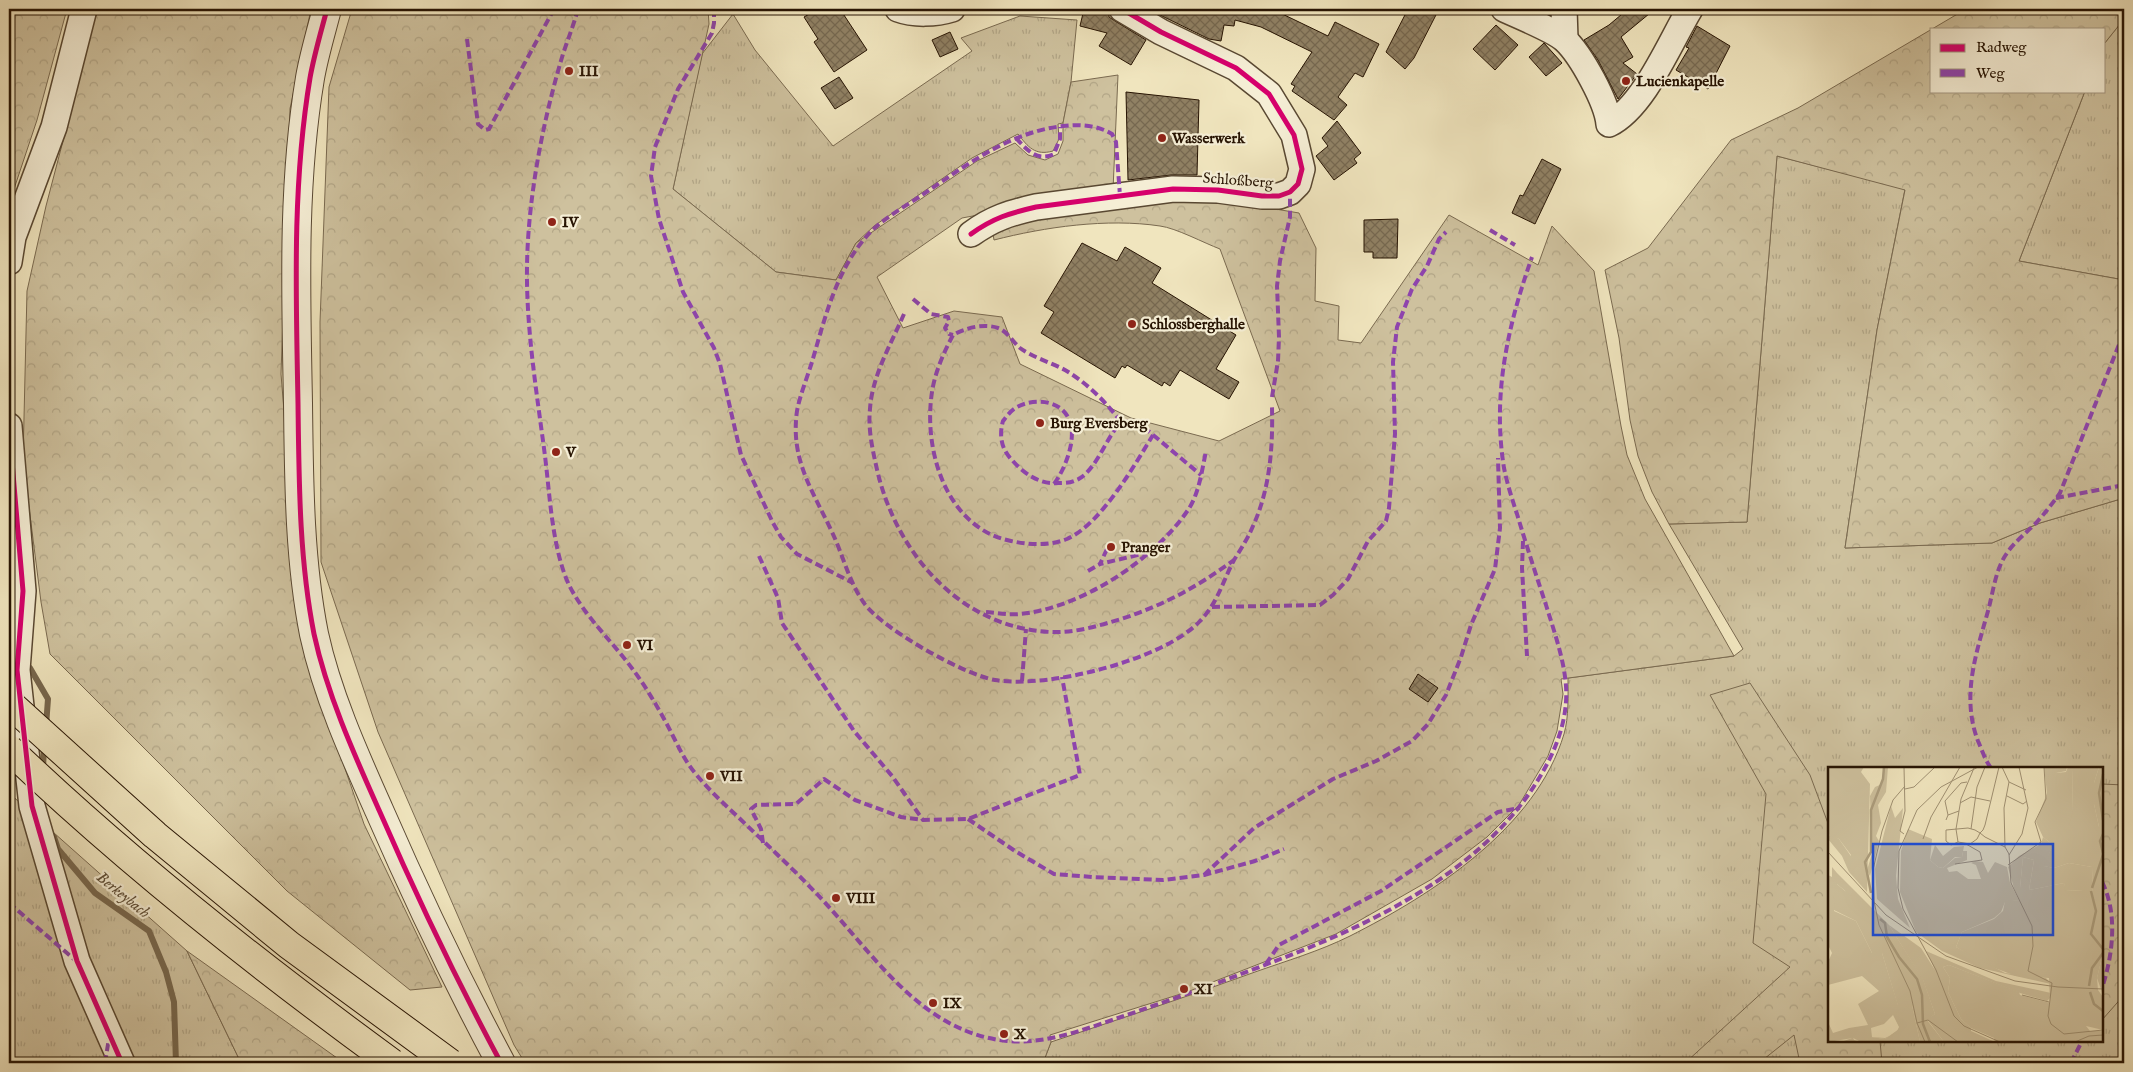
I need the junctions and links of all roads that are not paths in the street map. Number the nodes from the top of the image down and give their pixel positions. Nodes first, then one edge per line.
1 (84, 9) edge
2 (327, 9) edge
3 (898, 9) edge
4 (952, 9) edge
5 (1122, 9) edge
6 (1504, 9) edge
7 (1564, 9) edge
8 (1690, 9) edge
9 (1565, 39) junction
10 (971, 234) dead end
11 (9, 262) edge
12 (9, 426) edge
13 (9, 703) edge
14 (9, 750) edge
15 (122, 1063) edge
16 (392, 1063) edge
17 (450, 1063) edge
18 (501, 1063) edge

1 - 11 street
2 - 18 street
3 - 4 street
5 - 10 street, Schloßberg
6 - 9 street
7 - 9 street
8 - 9 street
12 - 15 street
13 - 17 highway, bridge
14 - 16 highway, bridge

